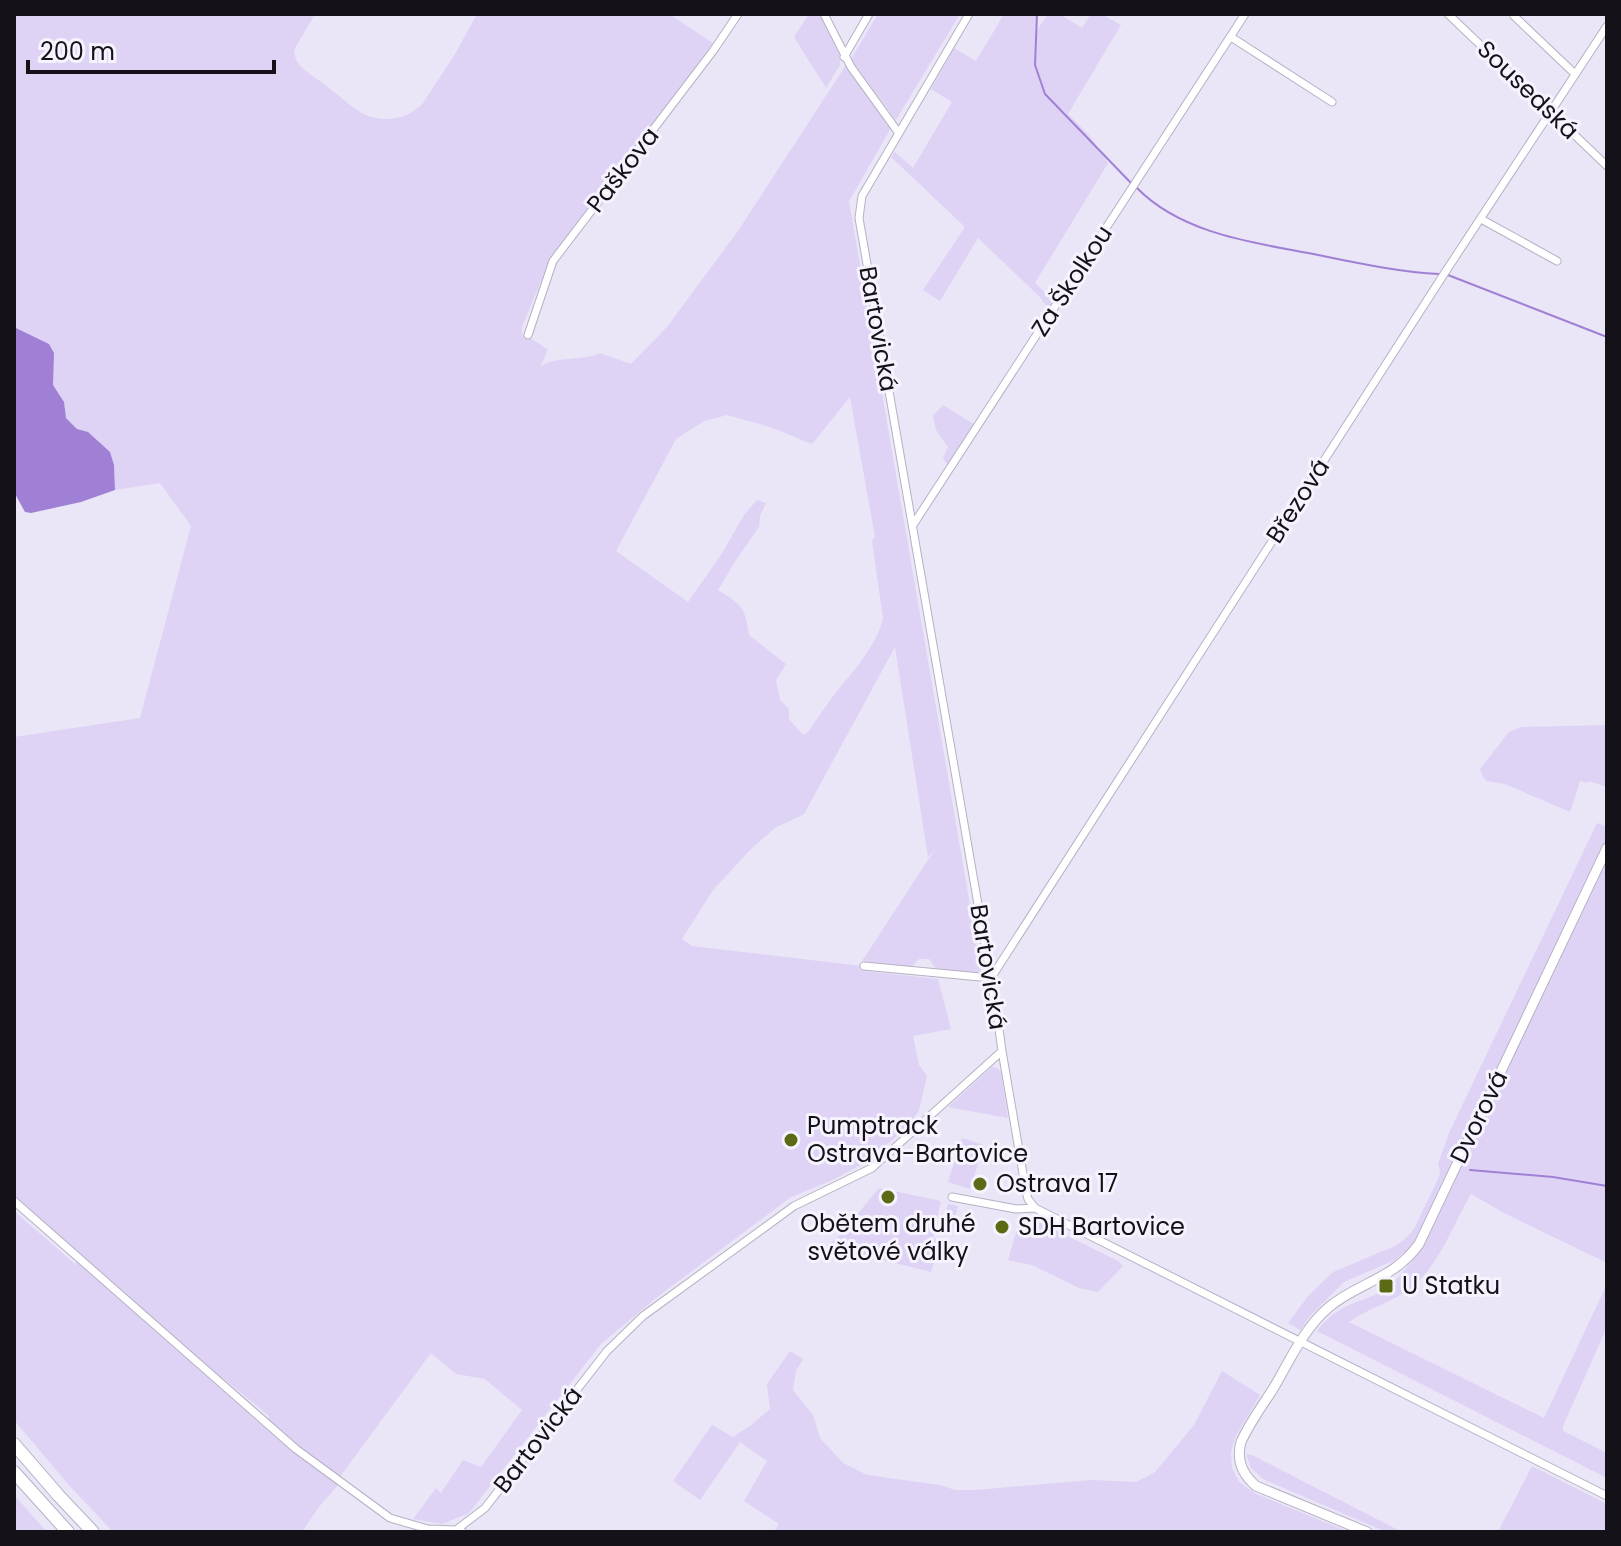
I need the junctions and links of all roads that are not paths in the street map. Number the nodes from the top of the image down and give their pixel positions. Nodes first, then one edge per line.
1 (738, 14) edge
2 (824, 14) edge
3 (869, 14) edge
4 (969, 14) edge
5 (1245, 14) edge
6 (1448, 14) edge
7 (1514, 16) edge
8 (1607, 26) edge
9 (1231, 37) junction
10 (844, 57) junction
11 (1575, 74) junction
12 (1332, 102) dead end
13 (1551, 111) junction
14 (898, 132) junction
15 (1607, 166) edge
16 (1481, 219) junction
17 (1557, 261) dead end
18 (528, 335) dead end
19 (912, 525) junction
20 (1607, 848) edge
21 (864, 966) dead end
22 (991, 978) junction
23 (1002, 1051) junction
24 (952, 1197) dead end
25 (14, 1201) edge
26 (1035, 1208) junction
27 (1301, 1343) junction
28 (14, 1444) edge
29 (14, 1472) edge
30 (1607, 1496) edge
31 (459, 1531) edge
32 (68, 1532) edge
33 (93, 1532) edge
34 (1367, 1532) edge

1 - 18 street, Paškova
2 - 10 street
3 - 10 street
4 - 14 street, Bartovická
5 - 9 street, Za Školkou
6 - 13 street, Sousedská
7 - 11 street
8 - 11 street, Březová
9 - 12 street
9 - 19 street, Za Školkou
10 - 14 street
11 - 13 street, Březová
13 - 15 street, Sousedská
13 - 16 street, Březová
14 - 19 street, Bartovická
16 - 17 street
16 - 22 street, Březová
19 - 22 street, Bartovická
20 - 27 street, Dvorová
21 - 22 street
22 - 23 street, Bartovická
23 - 26 street
23 - 31 street, Bartovická
24 - 26 street
25 - 31 street, Bartovická
26 - 27 street
27 - 30 street
27 - 34 street, Dvorová
28 - 33 highway
29 - 32 highway

